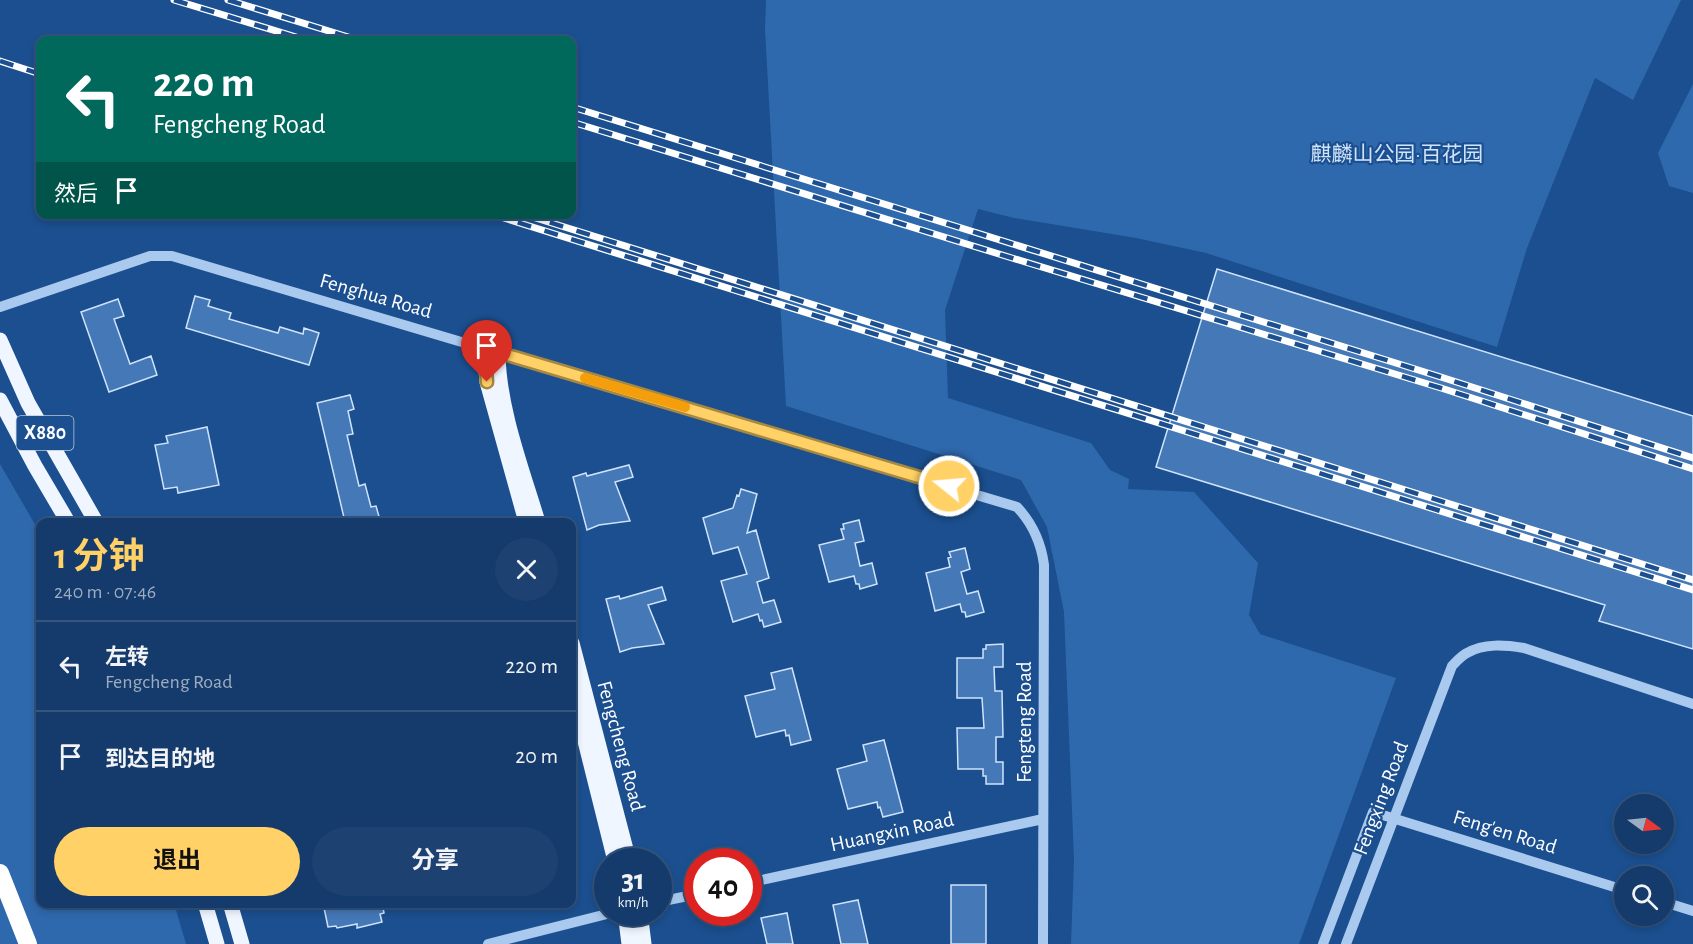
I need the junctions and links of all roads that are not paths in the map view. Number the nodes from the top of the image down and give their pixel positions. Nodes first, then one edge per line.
1 (0, 307) edge
2 (0, 340) edge
3 (491, 350) junction
4 (0, 400) edge
5 (1017, 507) joint
6 (66, 518) edge
7 (94, 518) edge
8 (525, 518) edge
9 (537, 518) edge
10 (576, 658) edge
11 (1693, 704) edge
12 (576, 705) edge
13 (1373, 812) joint
14 (1394, 818) junction
15 (1043, 819) junction
16 (612, 848) edge
17 (626, 848) edge
18 (0, 873) edge
19 (762, 880) edge
20 (1614, 887) edge
21 (1674, 905) edge
22 (206, 908) edge
23 (231, 908) edge
24 (1693, 911) edge
25 (594, 917) edge
26 (627, 926) edge
27 (642, 926) edge
28 (28, 944) edge
29 (217, 944) edge
30 (242, 944) edge
31 (488, 944) edge
32 (630, 944) edge
33 (644, 944) edge
34 (1043, 944) edge
35 (1323, 944) edge
36 (1346, 944) edge

1 - 3 street, Fenghua Road
2 - 7 main road, X880
3 - 5 street, Fenghua Road
3 - 8 main road
3 - 9 main road
4 - 6 main road, X880
5 - 15 street, Fengteng Road
10 - 17 main road, Fengcheng Road
11 - 14 street, Fengxing Road
12 - 16 main road, Fengcheng Road
13 - 14 street, Feng'en Road
13 - 35 street, Fengxing Road
14 - 20 street, Feng'en Road
14 - 36 street, Fengxing Road
15 - 19 street, Huangxin Road
15 - 34 street, Fengteng Road
18 - 28 highway
21 - 24 street
22 - 29 main road
23 - 30 main road
25 - 31 street
26 - 32 main road
27 - 33 main road

